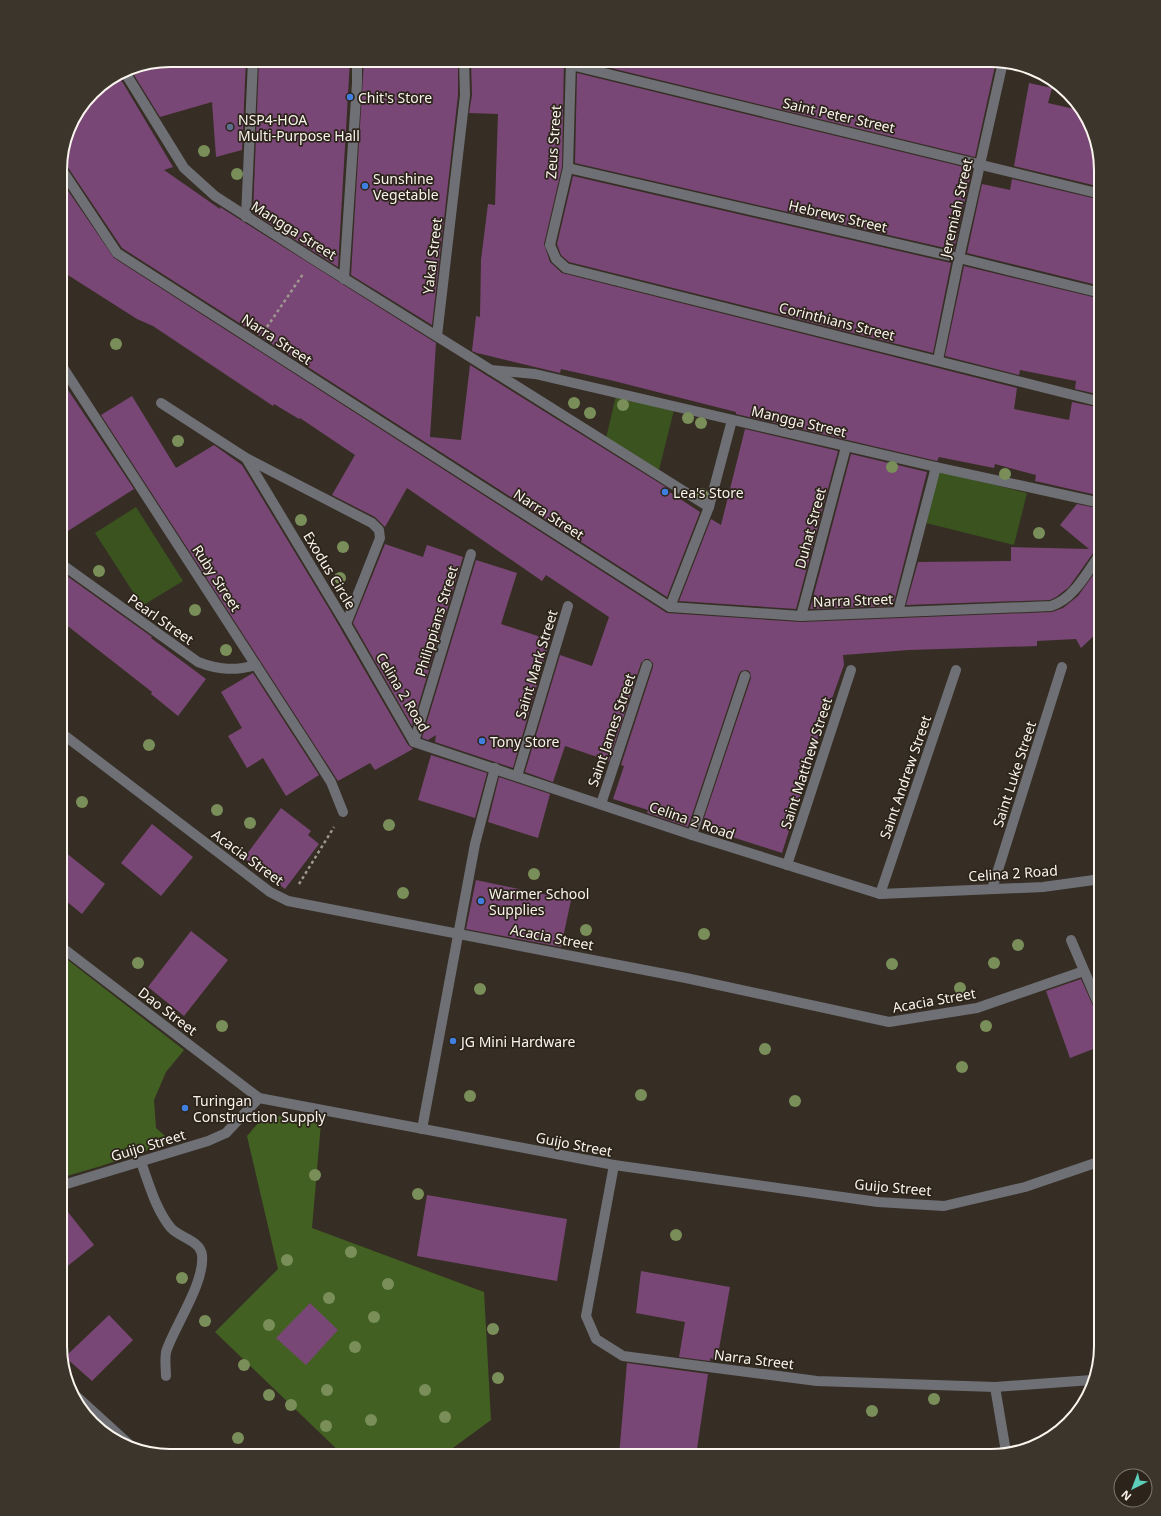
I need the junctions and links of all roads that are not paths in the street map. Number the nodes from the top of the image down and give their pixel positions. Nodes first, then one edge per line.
1 (253, 67) edge
2 (356, 67) edge
3 (464, 67) edge
4 (571, 67) edge
5 (587, 67) edge
6 (1002, 68) edge
7 (127, 76) edge
8 (980, 164) junction
9 (568, 168) junction
10 (67, 178) edge
11 (1094, 192) edge
12 (246, 217) junction
13 (959, 258) junction
14 (566, 268) joint
15 (344, 279) junction
16 (1094, 291) edge
17 (437, 336) junction
18 (938, 360) junction
19 (491, 370) junction
20 (67, 374) edge
21 (1094, 400) edge
22 (161, 403) dead end
23 (732, 420) junction
24 (846, 446) junction
25 (246, 458) junction
26 (936, 467) junction
27 (1094, 501) edge
28 (709, 507) junction
29 (471, 554) dead end
30 (1094, 563) edge
31 (67, 568) edge
32 (568, 606) dead end
33 (670, 607) junction
34 (898, 612) junction
35 (801, 616) junction
36 (346, 624) junction
37 (256, 665) junction
38 (648, 665) dead end
39 (1062, 667) dead end
40 (851, 670) dead end
41 (956, 670) dead end
42 (745, 676) dead end
43 (67, 737) edge
44 (414, 742) junction
45 (495, 768) junction
46 (517, 776) junction
47 (601, 804) junction
48 (343, 812) dead end
49 (692, 835) junction
50 (787, 865) junction
51 (1094, 880) edge
52 (992, 889) junction
53 (880, 894) junction
54 (458, 933) junction
55 (1071, 940) dead end
56 (67, 951) edge
57 (1084, 971) junction
58 (1094, 994) edge
59 (259, 1098) junction
60 (422, 1129) junction
61 (141, 1162) junction
62 (1094, 1163) edge
63 (614, 1166) junction
64 (67, 1184) edge
65 (166, 1376) dead end
66 (1088, 1380) edge
67 (995, 1387) junction
68 (84, 1404) edge
69 (120, 1436) edge
70 (1005, 1448) edge

1 - 12 street
2 - 15 street
3 - 17 street, Yakal Street
4 - 9 street, Zeus Street
5 - 8 street, Saint Peter Street
6 - 8 street, Jeremiah Street
7 - 12 street, Mangga Street
8 - 11 street, Saint Peter Street
8 - 13 street, Jeremiah Street
9 - 13 street, Hebrews Street
9 - 14 street, Zeus Street
10 - 33 street, Narra Street
12 - 15 street, Mangga Street
13 - 16 street, Hebrews Street
13 - 18 street, Jeremiah Street
14 - 18 street, Corinthians Street
15 - 17 street, Mangga Street
17 - 19 street, Mangga Street
18 - 21 street, Corinthians Street
19 - 23 street, Mangga Street
19 - 28 street, Mangga Street
20 - 37 street, Ruby Street
22 - 25 street, Exodus Circle
23 - 24 street, Mangga Street
23 - 28 street
24 - 26 street, Mangga Street
24 - 35 street, Duhat Street
25 - 36 street, Exodus Circle
25 - 36 street, Exodus Circle
26 - 27 street, Mangga Street
26 - 34 street
28 - 33 street
29 - 44 street, Philippians Street
30 - 34 street, Narra Street
31 - 37 street, Pearl Street
32 - 46 street, Saint Mark Street
33 - 35 street, Narra Street
34 - 35 street, Narra Street
36 - 44 street, Celina 2 Road
37 - 48 street, Ruby Street
38 - 47 street, Saint James Street
39 - 52 street, Saint Luke Street
40 - 50 street, Saint Matthew Street
41 - 53 street, Saint Andrew Street
42 - 49 street
43 - 54 street, Acacia Street
44 - 45 street, Celina 2 Road
45 - 46 street, Celina 2 Road
45 - 54 street
46 - 47 street, Celina 2 Road
47 - 49 street, Celina 2 Road
49 - 50 street, Celina 2 Road
50 - 53 street, Celina 2 Road
51 - 52 street, Celina 2 Road
52 - 53 street, Celina 2 Road
54 - 57 street, Acacia Street
54 - 60 street
55 - 57 street
56 - 59 street, Dao Street
57 - 58 street
59 - 60 street, Guijo Street
59 - 61 street, Guijo Street
60 - 63 street, Guijo Street
61 - 64 street, Guijo Street
61 - 65 street
62 - 63 street, Guijo Street
63 - 67 street, Narra Street
66 - 67 street, Narra Street
67 - 70 street
68 - 69 street

